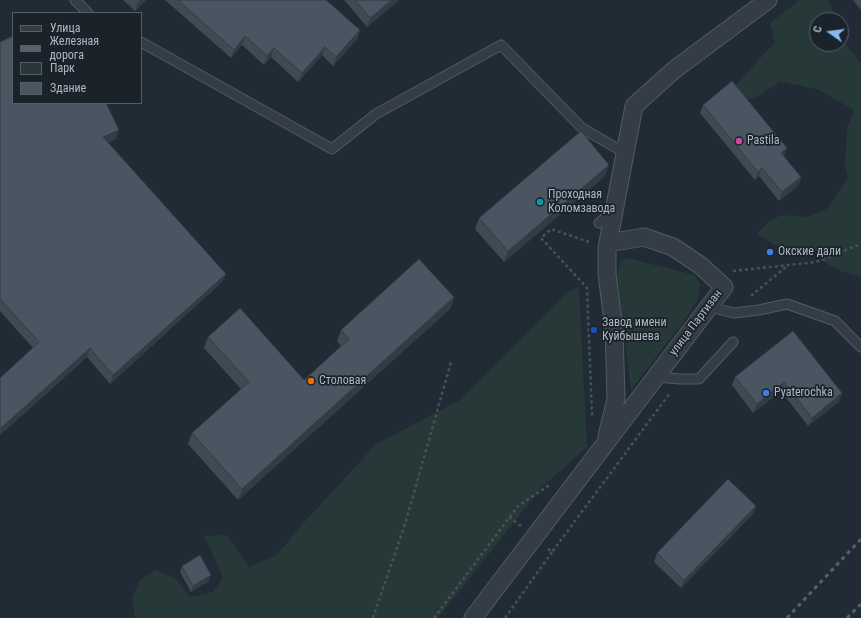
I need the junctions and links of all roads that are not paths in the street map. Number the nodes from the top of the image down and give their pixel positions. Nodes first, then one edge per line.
1 (75, 0) edge
2 (768, 0) edge
3 (87, 12) edge
4 (142, 43) edge
5 (625, 153) junction
6 (614, 209) junction
7 (599, 223) dead end
8 (608, 243) junction
9 (709, 307) junction
10 (733, 342) dead end
11 (861, 347) edge
12 (656, 377) junction
13 (606, 442) junction
14 (473, 618) edge

1 - 3 lane
2 - 5 street
4 - 5 lane
5 - 6 street
6 - 7 lane
6 - 8 street
8 - 9 street, улица Партизан
8 - 13 street
9 - 11 lane
9 - 12 street, улица Партизан
10 - 12 lane
12 - 13 street, улица Партизан
13 - 14 street, улица Партизан

